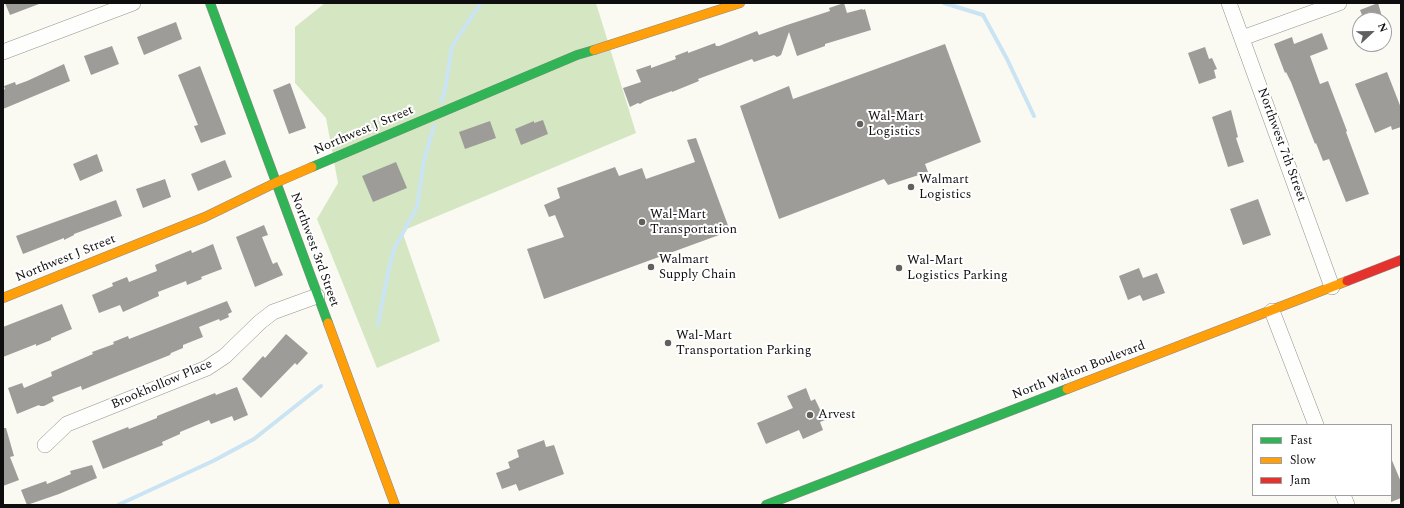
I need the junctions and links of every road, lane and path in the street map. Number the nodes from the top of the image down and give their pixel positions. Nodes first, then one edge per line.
1 (133, 3) edge
2 (210, 3) edge
3 (1229, 3) edge
4 (1339, 3) edge
5 (735, 4) edge
6 (1242, 38) junction
7 (3, 52) edge
8 (275, 183) junction
9 (1401, 260) edge
10 (1332, 287) junction
11 (317, 296) junction
12 (3, 298) edge
13 (1272, 310) junction
14 (1316, 424) edge
15 (45, 445) dead end
16 (395, 505) edge
17 (766, 505) edge

1 - 7 street
2 - 8 street, Northwest 3rd Street
3 - 6 street, Northwest 7th Street
4 - 6 street
5 - 8 street, Northwest J Street
6 - 10 street, Northwest 7th Street
8 - 11 street, Northwest 3rd Street
8 - 12 street, Northwest J Street
9 - 10 street, North Walton Boulevard
10 - 13 street, North Walton Boulevard
11 - 15 street, Brookhollow Place
11 - 16 street, Northwest 3rd Street
13 - 14 street
13 - 17 street, North Walton Boulevard

